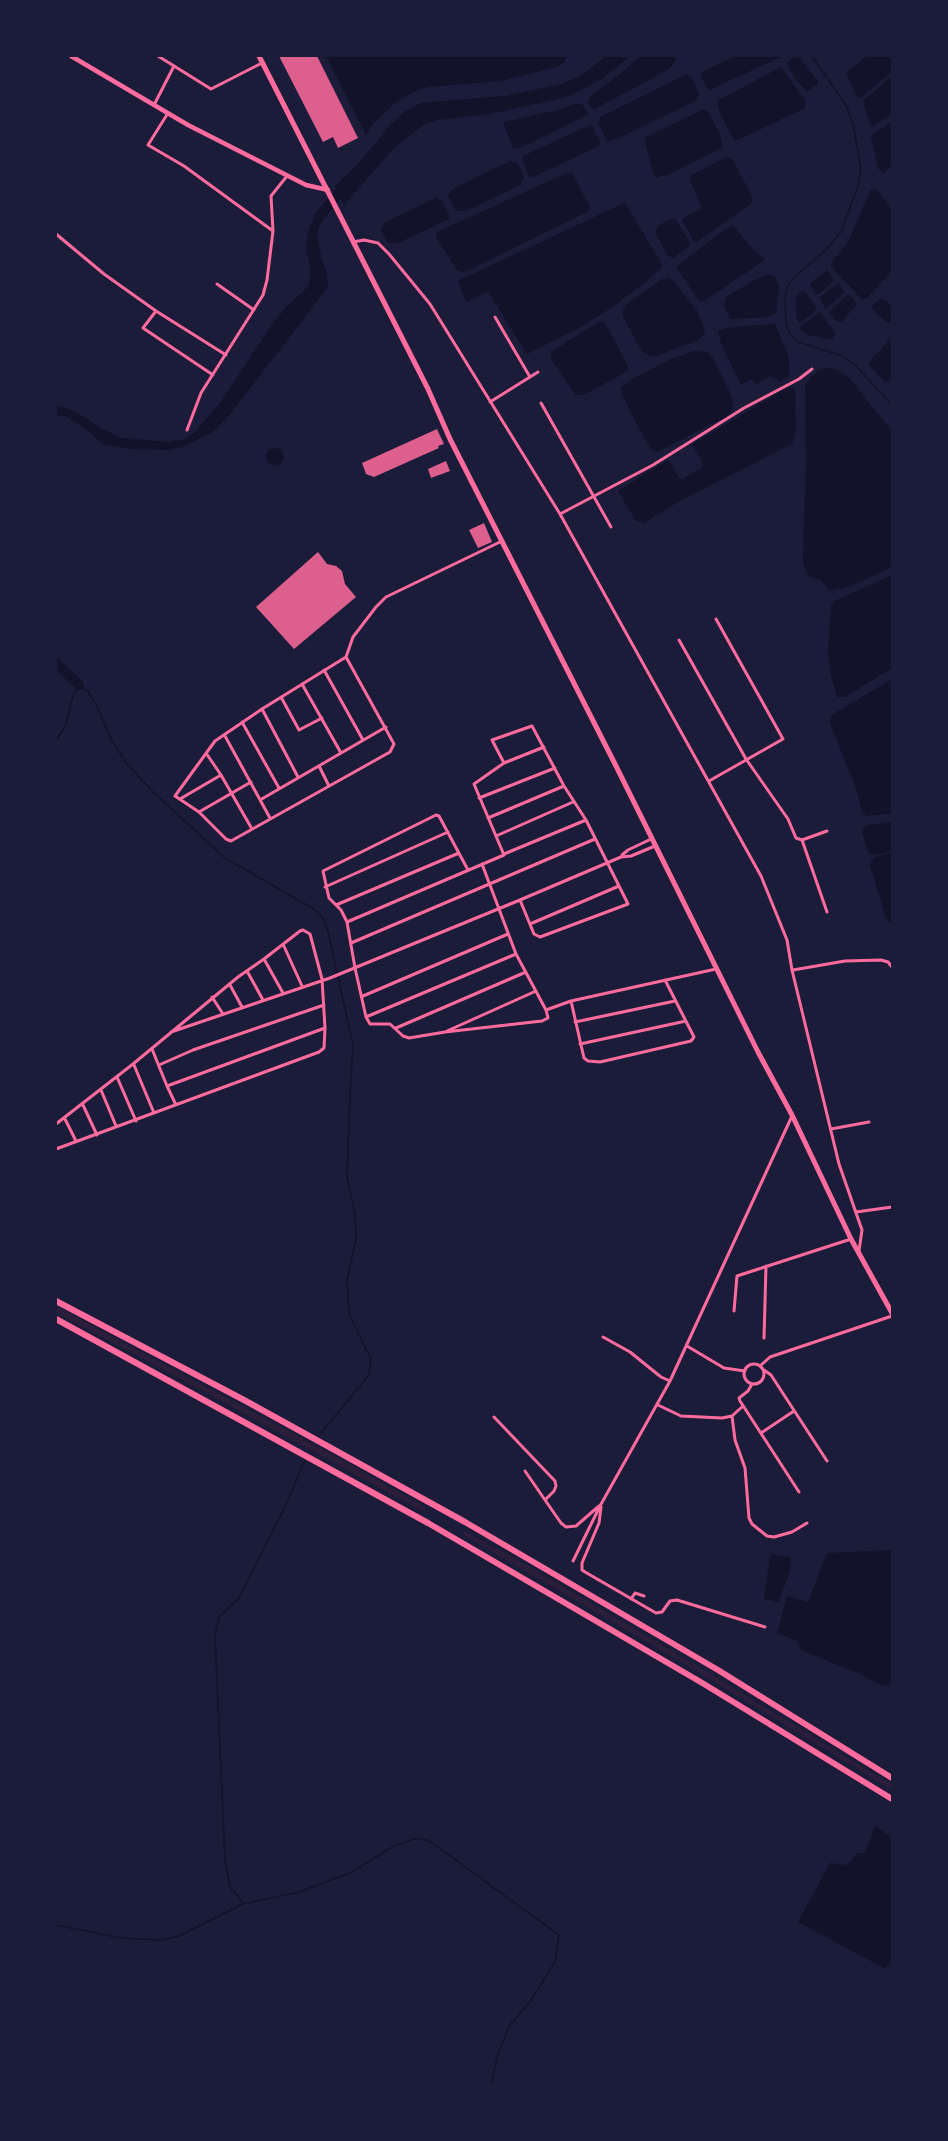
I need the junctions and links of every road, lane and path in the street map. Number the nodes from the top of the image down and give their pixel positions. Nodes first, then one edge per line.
1 (71, 56) edge
2 (158, 56) edge
3 (259, 56) edge
4 (262, 63) junction
5 (174, 66) junction
6 (154, 105) junction
7 (168, 113) junction
8 (287, 176) junction
9 (329, 192) junction
10 (273, 231) junction
11 (56, 234) edge
12 (353, 242) junction
13 (217, 284) dead end
14 (254, 310) junction
15 (156, 311) junction
16 (495, 316) dead end
17 (226, 356) junction
18 (812, 369) dead end
19 (538, 372) dead end
20 (213, 376) junction
21 (530, 377) junction
22 (490, 402) junction
23 (541, 403) dead end
24 (187, 430) dead end
25 (594, 496) junction
26 (560, 514) junction
27 (611, 526) dead end
28 (502, 541) junction
29 (716, 620) dead end
30 (680, 640) dead end
31 (346, 657) junction
32 (324, 670) junction
33 (302, 684) junction
34 (280, 697) junction
35 (262, 709) junction
36 (322, 718) junction
37 (242, 722) junction
38 (386, 727) junction
39 (225, 736) junction
40 (363, 740) junction
41 (544, 747) junction
42 (206, 753) junction
43 (340, 753) junction
44 (746, 759) junction
45 (504, 763) junction
46 (319, 766) junction
47 (555, 768) junction
48 (221, 775) junction
49 (298, 777) junction
50 (709, 781) junction
51 (251, 782) junction
52 (328, 786) junction
53 (564, 786) junction
54 (279, 788) junction
55 (231, 793) junction
56 (479, 798) junction
57 (180, 799) junction
58 (260, 800) junction
59 (573, 802) junction
60 (199, 813) junction
61 (488, 818) junction
62 (271, 819) junction
63 (586, 820) junction
64 (252, 829) junction
65 (827, 831) dead end
66 (448, 832) junction
67 (495, 836) junction
68 (595, 839) junction
69 (651, 839) junction
70 (802, 840) junction
71 (655, 846) junction
72 (459, 853) junction
73 (504, 855) junction
74 (621, 857) junction
75 (607, 862) junction
76 (482, 864) junction
77 (468, 870) junction
78 (489, 884) junction
79 (619, 886) junction
80 (325, 887) junction
81 (520, 900) junction
82 (336, 905) junction
83 (498, 909) junction
84 (827, 912) dead end
85 (347, 922) junction
86 (530, 924) junction
87 (508, 934) junction
88 (351, 943) junction
89 (283, 944) junction
90 (516, 954) junction
91 (264, 959) junction
92 (892, 967) edge
93 (355, 968) junction
94 (716, 969) junction
95 (247, 970) junction
96 (792, 970) junction
97 (526, 972) junction
98 (322, 979) junction
99 (665, 980) junction
100 (229, 985) junction
101 (302, 986) junction
102 (536, 991) junction
103 (283, 993) junction
104 (362, 996) junction
105 (212, 997) junction
106 (263, 1000) junction
107 (675, 1000) junction
108 (571, 1001) junction
109 (324, 1005) junction
110 (242, 1007) junction
111 (546, 1010) junction
112 (223, 1014) junction
113 (366, 1017) junction
114 (686, 1021) junction
115 (575, 1023) junction
116 (325, 1028) junction
117 (396, 1028) junction
118 (169, 1032) junction
119 (445, 1032) junction
120 (580, 1044) junction
121 (152, 1049) junction
122 (133, 1064) junction
123 (159, 1065) junction
124 (117, 1077) junction
125 (167, 1086) junction
126 (101, 1090) junction
127 (83, 1105) junction
128 (176, 1105) junction
129 (154, 1113) junction
130 (792, 1115) junction
131 (65, 1119) junction
132 (136, 1121) junction
133 (869, 1122) dead end
134 (56, 1124) edge
135 (116, 1126) junction
136 (831, 1129) junction
137 (97, 1135) junction
138 (76, 1141) junction
139 (56, 1149) edge
140 (892, 1207) edge
141 (856, 1212) junction
142 (851, 1239) junction
143 (859, 1253) junction
144 (766, 1266) junction
145 (56, 1301) edge
146 (734, 1311) dead end
147 (892, 1314) edge
148 (56, 1319) edge
149 (603, 1337) dead end
150 (764, 1338) dead end
151 (686, 1346) junction
152 (760, 1366) junction
153 (764, 1370) junction
154 (745, 1371) junction
155 (670, 1381) junction
156 (752, 1384) junction
157 (658, 1405) junction
158 (743, 1406) junction
159 (794, 1411) junction
160 (732, 1416) junction
161 (494, 1417) dead end
162 (760, 1433) junction
163 (827, 1461) dead end
164 (525, 1471) dead end
165 (799, 1492) dead end
166 (546, 1500) junction
167 (600, 1506) junction
168 (807, 1523) dead end
169 (573, 1561) dead end
170 (644, 1596) dead end
171 (631, 1599) junction
172 (765, 1627) dead end
173 (892, 1778) edge
174 (892, 1799) edge

1 - 6 street
2 - 5 street
3 - 4 highway
4 - 5 street
4 - 9 highway
5 - 6 street
6 - 7 street
7 - 8 street
7 - 10 street
8 - 9 street
8 - 10 street
9 - 12 highway
10 - 14 street
11 - 15 street
12 - 22 street
12 - 28 highway
13 - 14 street
14 - 17 street
15 - 17 street
15 - 20 street
16 - 21 street
17 - 20 street
18 - 25 street
19 - 21 street
20 - 24 street
21 - 22 street
22 - 26 street
23 - 25 street
25 - 26 street
25 - 27 street
26 - 50 street
28 - 31 street
28 - 69 highway
29 - 44 street
30 - 44 street
31 - 32 street
31 - 38 street
32 - 33 street
32 - 40 street
33 - 34 street
33 - 36 street
34 - 35 street
34 - 36 street
35 - 37 street
35 - 49 street
36 - 43 street
37 - 39 street
37 - 54 street
38 - 40 street
38 - 52 street
39 - 42 street
39 - 51 street
40 - 43 street
41 - 45 street
41 - 45 street
41 - 47 street
42 - 48 street
42 - 57 street
43 - 46 street
44 - 50 street
44 - 70 street
45 - 56 street
46 - 49 street
46 - 52 street
47 - 53 street
47 - 56 street
48 - 55 street
48 - 57 street
49 - 54 street
50 - 96 street
51 - 55 street
51 - 58 street
52 - 62 street
53 - 59 street
53 - 61 street
54 - 58 street
55 - 60 street
55 - 64 street
56 - 61 street
57 - 60 street
58 - 62 street
59 - 63 street
59 - 67 street
60 - 64 street
61 - 67 street
62 - 64 street
63 - 68 street
63 - 73 street
65 - 70 street
66 - 72 street
66 - 80 street
66 - 80 street
67 - 73 street
68 - 75 street
68 - 78 street
69 - 71 highway
69 - 74 street
70 - 84 street
71 - 74 street
71 - 94 highway
72 - 77 street
72 - 82 street
73 - 76 street
74 - 75 street
75 - 79 street
75 - 81 street
76 - 77 street
76 - 78 street
77 - 85 street
78 - 83 street
78 - 88 street
79 - 86 street
79 - 86 street
80 - 82 street
81 - 83 street
81 - 86 street
82 - 85 street
83 - 87 street
83 - 93 street
85 - 88 street
87 - 90 street
87 - 104 street
88 - 93 street
89 - 91 street
89 - 98 street
89 - 101 street
90 - 97 street
90 - 113 street
91 - 95 street
91 - 103 street
92 - 96 street
93 - 98 street
93 - 104 street
94 - 99 street
94 - 130 highway
95 - 100 street
95 - 106 street
96 - 136 street
97 - 102 street
97 - 117 street
98 - 101 street
98 - 109 street
99 - 107 street
99 - 108 street
100 - 105 street
100 - 110 street
101 - 103 street
102 - 111 street
102 - 119 street
103 - 106 street
104 - 113 street
105 - 112 street
105 - 118 street
106 - 110 street
107 - 114 street
107 - 115 street
108 - 111 street
108 - 115 street
109 - 116 street
109 - 123 street
110 - 112 street
111 - 119 street
112 - 118 street
113 - 117 street
114 - 120 street
114 - 120 street
115 - 120 street
116 - 125 street
116 - 128 street
117 - 119 street
118 - 121 street
121 - 122 street
121 - 123 street
122 - 124 street
122 - 129 street
123 - 125 street
124 - 126 street
124 - 132 street
125 - 128 street
126 - 127 street
126 - 135 street
127 - 131 street
127 - 137 street
128 - 129 street
129 - 132 street
130 - 142 highway
130 - 151 street
131 - 134 street
131 - 138 street
132 - 135 street
133 - 136 street
135 - 137 street
136 - 141 street
137 - 138 street
138 - 139 street
140 - 141 street
141 - 143 street
142 - 143 highway
142 - 144 street
143 - 147 highway
144 - 146 street
144 - 150 street
145 - 173 highway
147 - 152 street
148 - 174 highway
149 - 155 street
151 - 154 street
151 - 155 street
152 - 153 street
152 - 154 street
153 - 156 street
153 - 159 street
154 - 156 street
155 - 157 street
156 - 158 street
157 - 160 street
157 - 167 street
158 - 160 street
158 - 162 street
159 - 162 street
159 - 163 street
160 - 168 street
161 - 166 street
162 - 165 street
164 - 166 street
166 - 167 street
167 - 169 street
167 - 171 street
170 - 171 street
171 - 172 street

